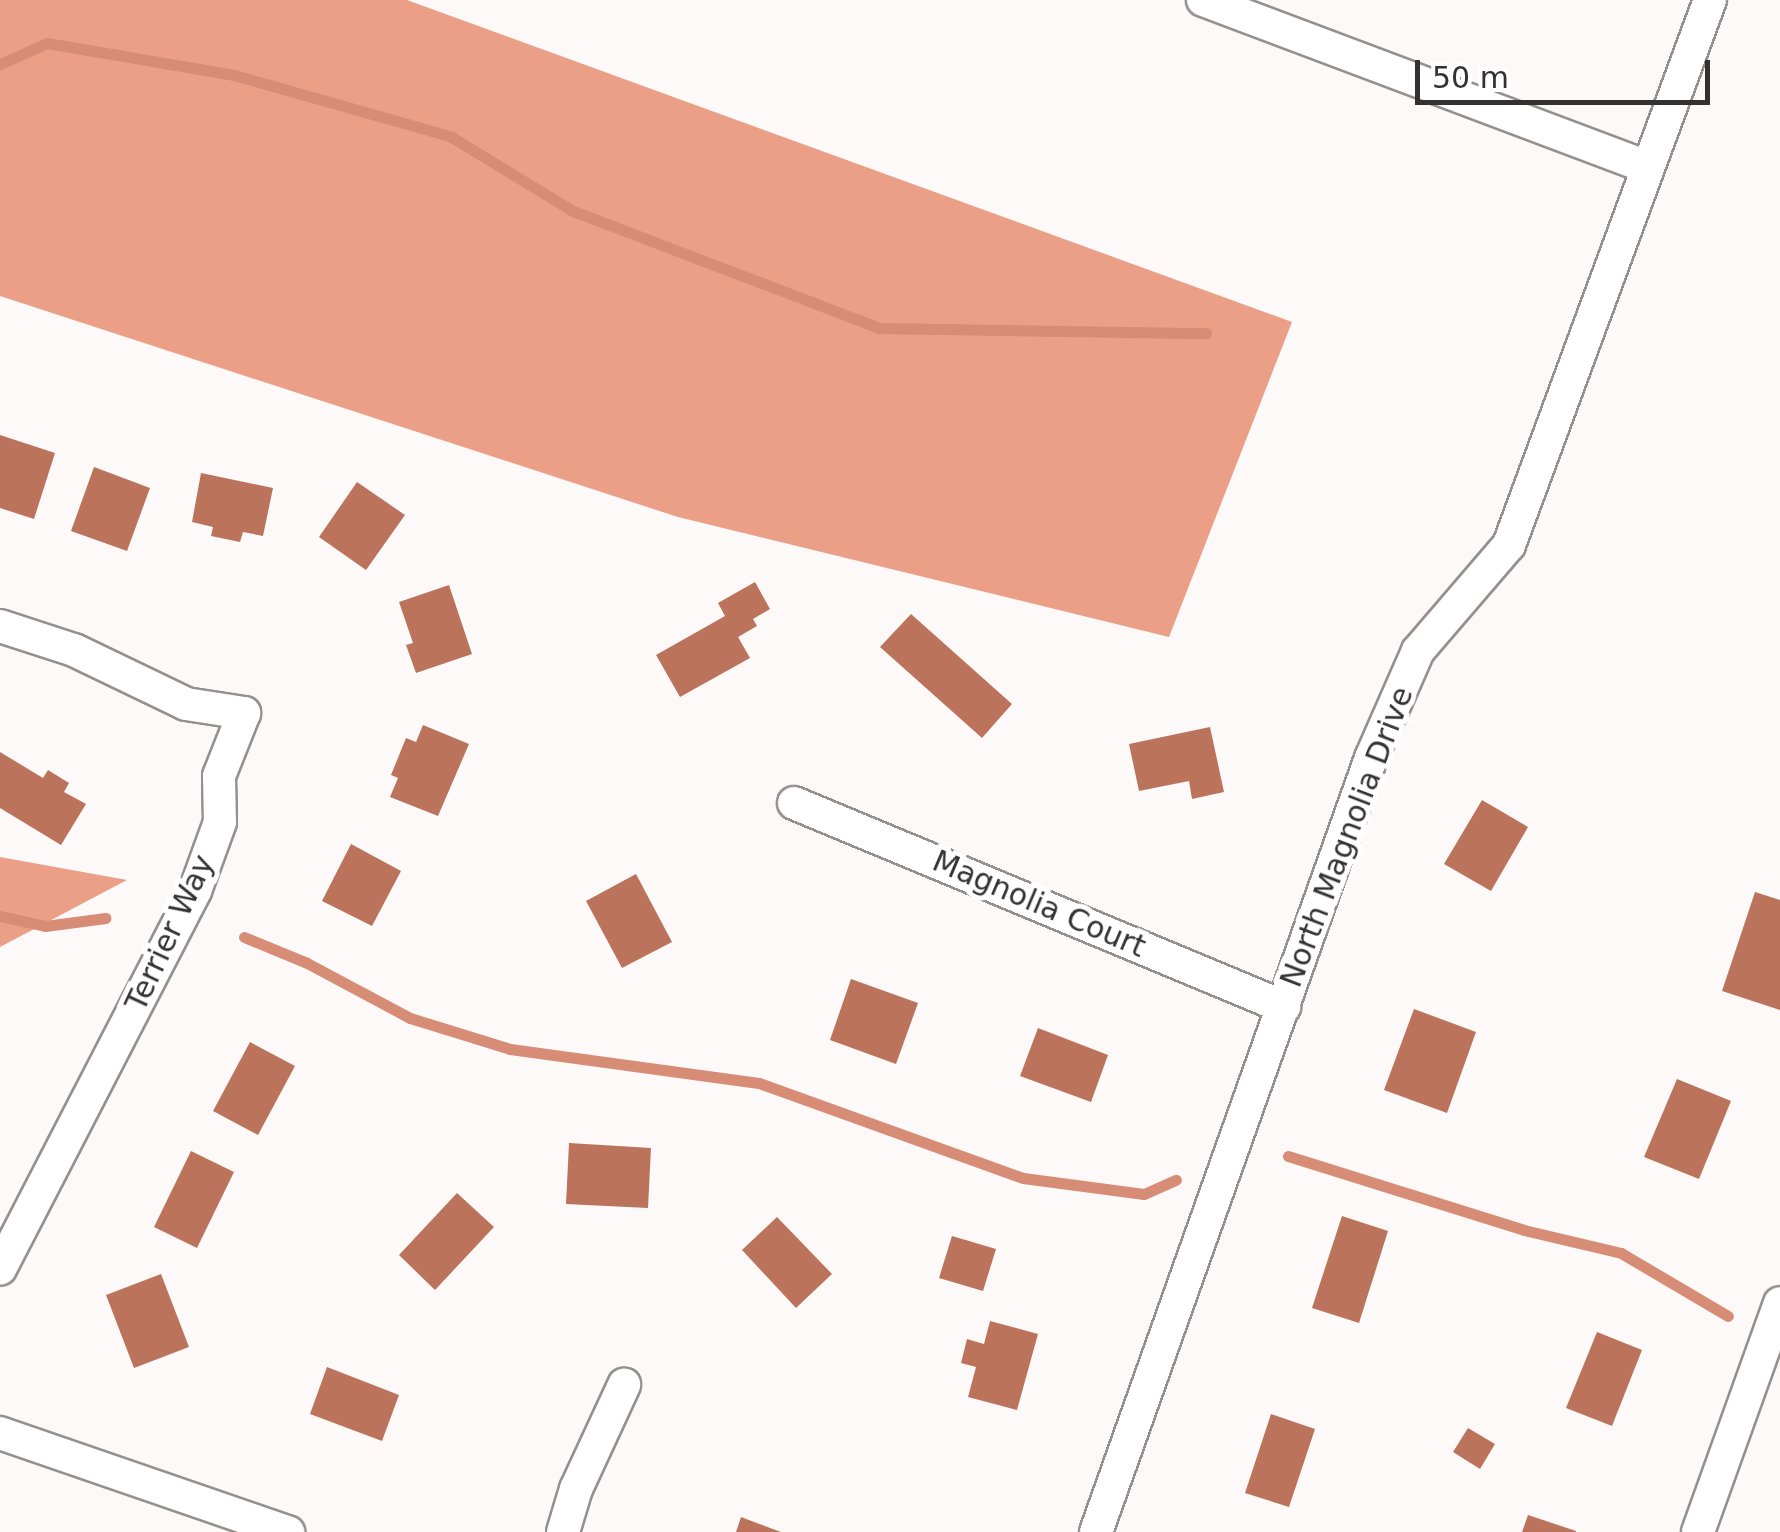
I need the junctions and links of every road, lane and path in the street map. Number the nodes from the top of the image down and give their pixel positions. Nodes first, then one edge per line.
1 (1203, 0) edge
2 (1710, 0) edge
3 (1647, 167) junction
4 (0, 626) edge
5 (794, 802) dead end
6 (1284, 1006) junction
7 (0, 1269) edge
8 (1780, 1303) edge
9 (624, 1386) dead end
10 (0, 1433) edge
11 (288, 1532) edge
12 (562, 1532) edge
13 (1096, 1532) edge
14 (1698, 1532) edge

1 - 3 street
2 - 3 street, North Magnolia Drive
3 - 6 street, North Magnolia Drive
4 - 7 street, Terrier Way
5 - 6 street, Magnolia Court
6 - 13 street, North Magnolia Drive
8 - 14 street
9 - 12 street
10 - 11 street

